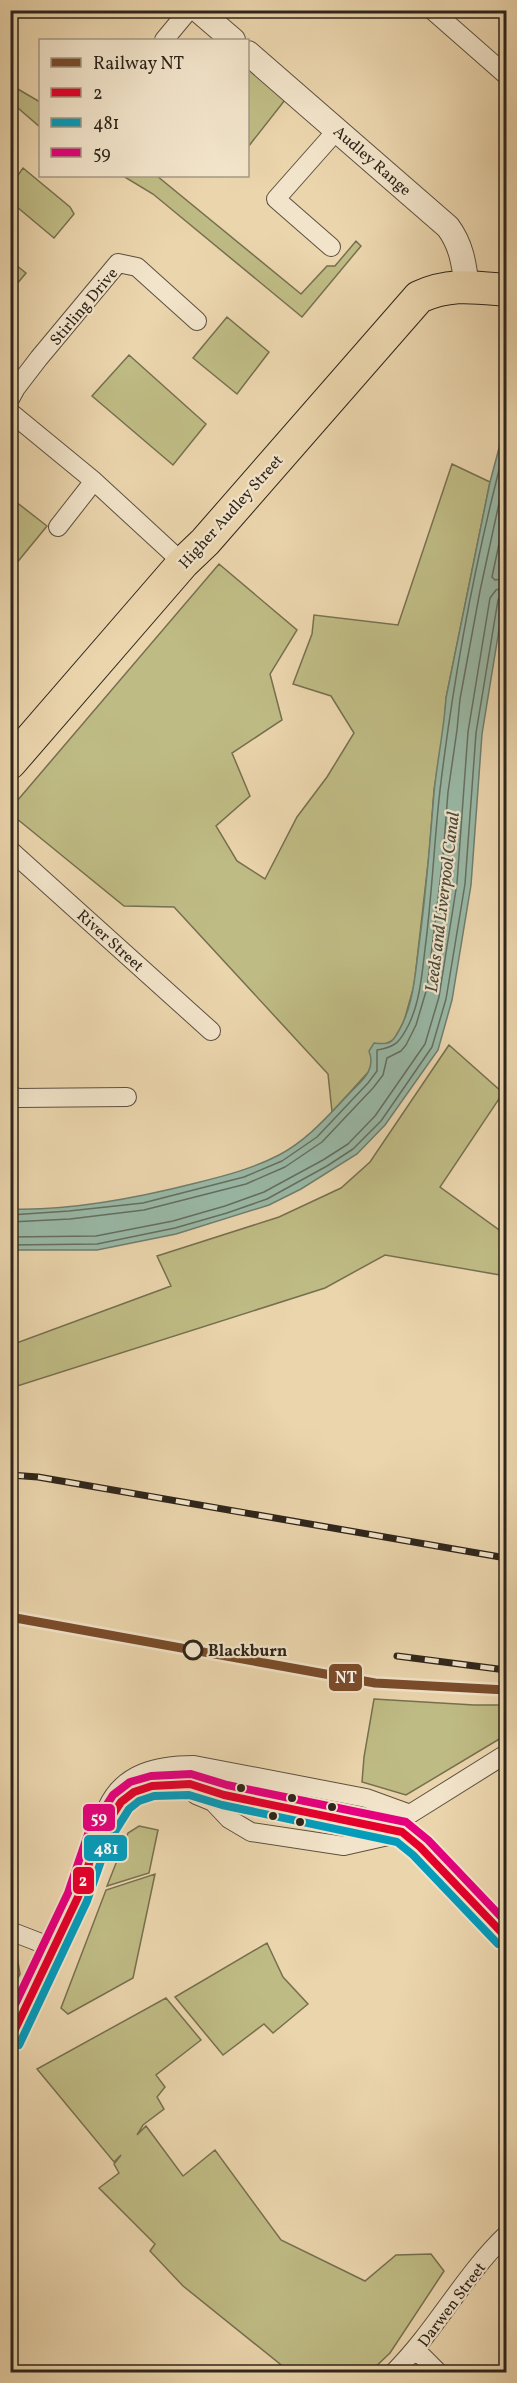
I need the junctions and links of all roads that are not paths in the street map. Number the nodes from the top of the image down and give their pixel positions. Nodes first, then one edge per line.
1 (189, 10) edge
2 (198, 10) edge
3 (432, 10) edge
4 (165, 39) edge
5 (232, 39) edge
6 (249, 54) edge
7 (507, 75) edge
8 (338, 130) junction
9 (331, 247) dead end
10 (467, 287) junction
11 (507, 290) edge
12 (197, 321) dead end
13 (10, 399) edge
14 (10, 412) edge
15 (94, 481) junction
16 (58, 527) dead end
17 (183, 563) junction
18 (10, 763) edge
19 (10, 850) edge
20 (211, 1031) dead end
21 (10, 1094) edge
22 (127, 1097) dead end
23 (507, 1754) edge
24 (176, 1784) junction
25 (402, 1832) junction
26 (97, 1839) junction
27 (10, 1931) edge
28 (507, 1937) edge
29 (54, 1948) junction
30 (12, 2034) edge
31 (507, 2235) edge
32 (416, 2350) junction
33 (394, 2373) edge
34 (438, 2373) edge

1 - 4 street
2 - 5 street
3 - 7 street
6 - 8 street, Audley Range
8 - 9 street
8 - 10 street, Audley Range
10 - 11 highway, Higher Audley Street
10 - 17 highway, Higher Audley Street
12 - 13 street, Stirling Drive
14 - 15 street
15 - 16 street
15 - 17 street
17 - 18 highway, Higher Audley Street
19 - 20 street, River Street
21 - 22 street
23 - 26 street
24 - 25 street
24 - 25 street
24 - 26 street
25 - 28 street
26 - 29 street
27 - 29 street
29 - 30 street
31 - 32 street, Darwen Street
32 - 33 street, Darwen Street
32 - 34 street

